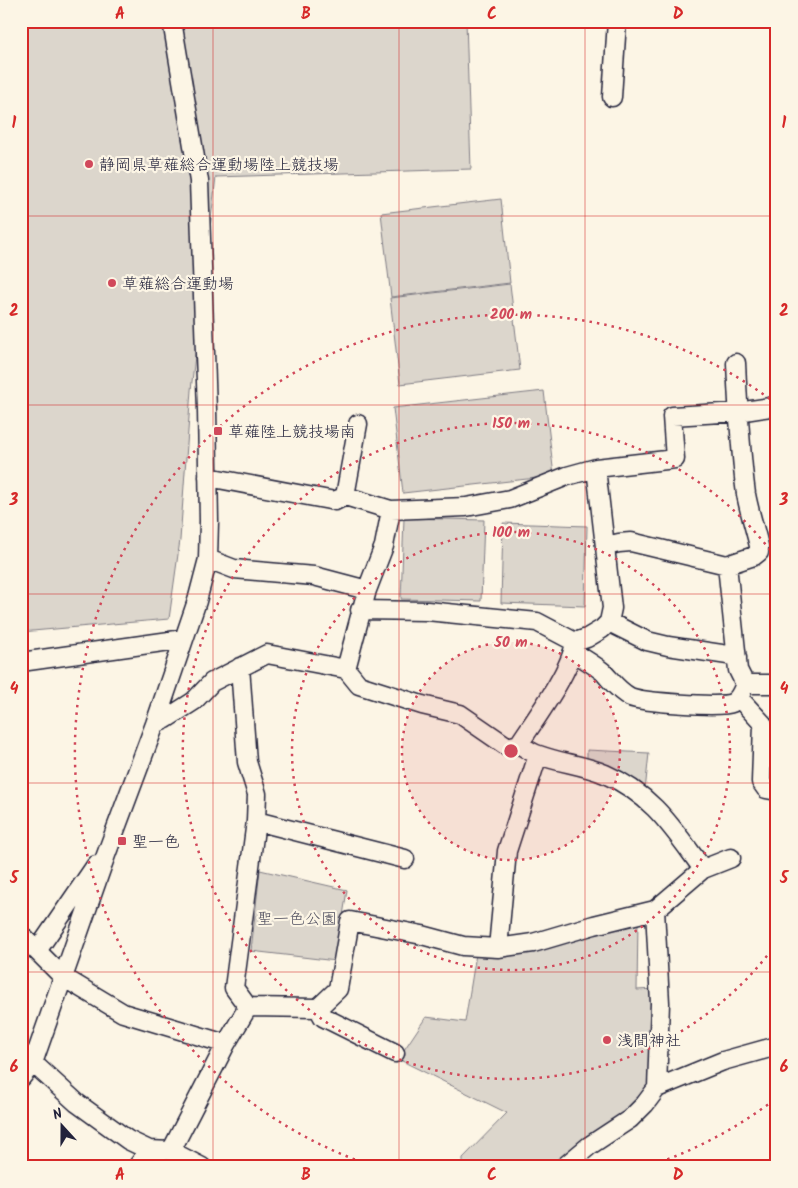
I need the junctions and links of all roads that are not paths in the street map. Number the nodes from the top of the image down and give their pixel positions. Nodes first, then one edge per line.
1 (172, 21) edge
2 (617, 21) edge
3 (612, 97) dead end
4 (736, 363) dead end
5 (777, 406) edge
6 (738, 412) junction
7 (358, 424) dead end
8 (596, 468) junction
9 (208, 477) junction
10 (345, 496) junction
11 (391, 510) junction
12 (606, 546) junction
13 (208, 559) junction
14 (727, 565) junction
15 (366, 590) junction
16 (360, 610) junction
17 (609, 622) junction
18 (184, 639) junction
19 (574, 647) junction
20 (737, 658) junction
21 (21, 662) edge
22 (240, 667) junction
23 (346, 669) junction
24 (777, 684) edge
25 (742, 691) junction
26 (155, 724) junction
27 (519, 744) junction
28 (538, 755) junction
29 (777, 791) edge
30 (256, 820) junction
31 (106, 855) junction
32 (731, 858) dead end
33 (405, 859) dead end
34 (703, 868) junction
35 (655, 910) junction
36 (21, 935) edge
37 (498, 948) junction
38 (37, 951) junction
39 (63, 977) junction
40 (248, 1007) junction
41 (318, 1008) junction
42 (226, 1044) junction
43 (777, 1046) edge
44 (395, 1053) dead end
45 (27, 1057) edge
46 (21, 1078) edge
47 (657, 1088) junction
48 (149, 1150) junction
49 (172, 1151) junction
50 (137, 1167) edge
51 (202, 1167) edge
52 (564, 1167) edge

1 - 9 street
2 - 3 street
4 - 6 street
5 - 6 street
6 - 8 street
6 - 14 street
7 - 10 street
8 - 11 street
8 - 12 street
9 - 10 street
9 - 13 street
10 - 11 street
11 - 15 street
12 - 14 street
12 - 17 street
13 - 15 street
13 - 18 street
14 - 20 street
15 - 16 street
16 - 19 street
16 - 23 street
17 - 19 street
17 - 20 street
18 - 21 street
18 - 26 street
19 - 25 street
19 - 27 street
20 - 25 street
22 - 23 street
22 - 26 street
22 - 30 street
23 - 27 street
24 - 25 street
25 - 29 street
26 - 31 street
27 - 28 street
28 - 34 street
28 - 37 street
30 - 33 street
30 - 40 street
31 - 38 street
31 - 39 street
32 - 34 street
34 - 35 street
35 - 37 street
35 - 47 street
36 - 38 street
37 - 41 street
38 - 39 street
39 - 42 street
39 - 45 street
40 - 41 street
40 - 42 street
41 - 44 street
42 - 49 street
43 - 47 street
45 - 46 street
45 - 48 street
47 - 52 street
48 - 49 street
48 - 50 street
49 - 51 street

